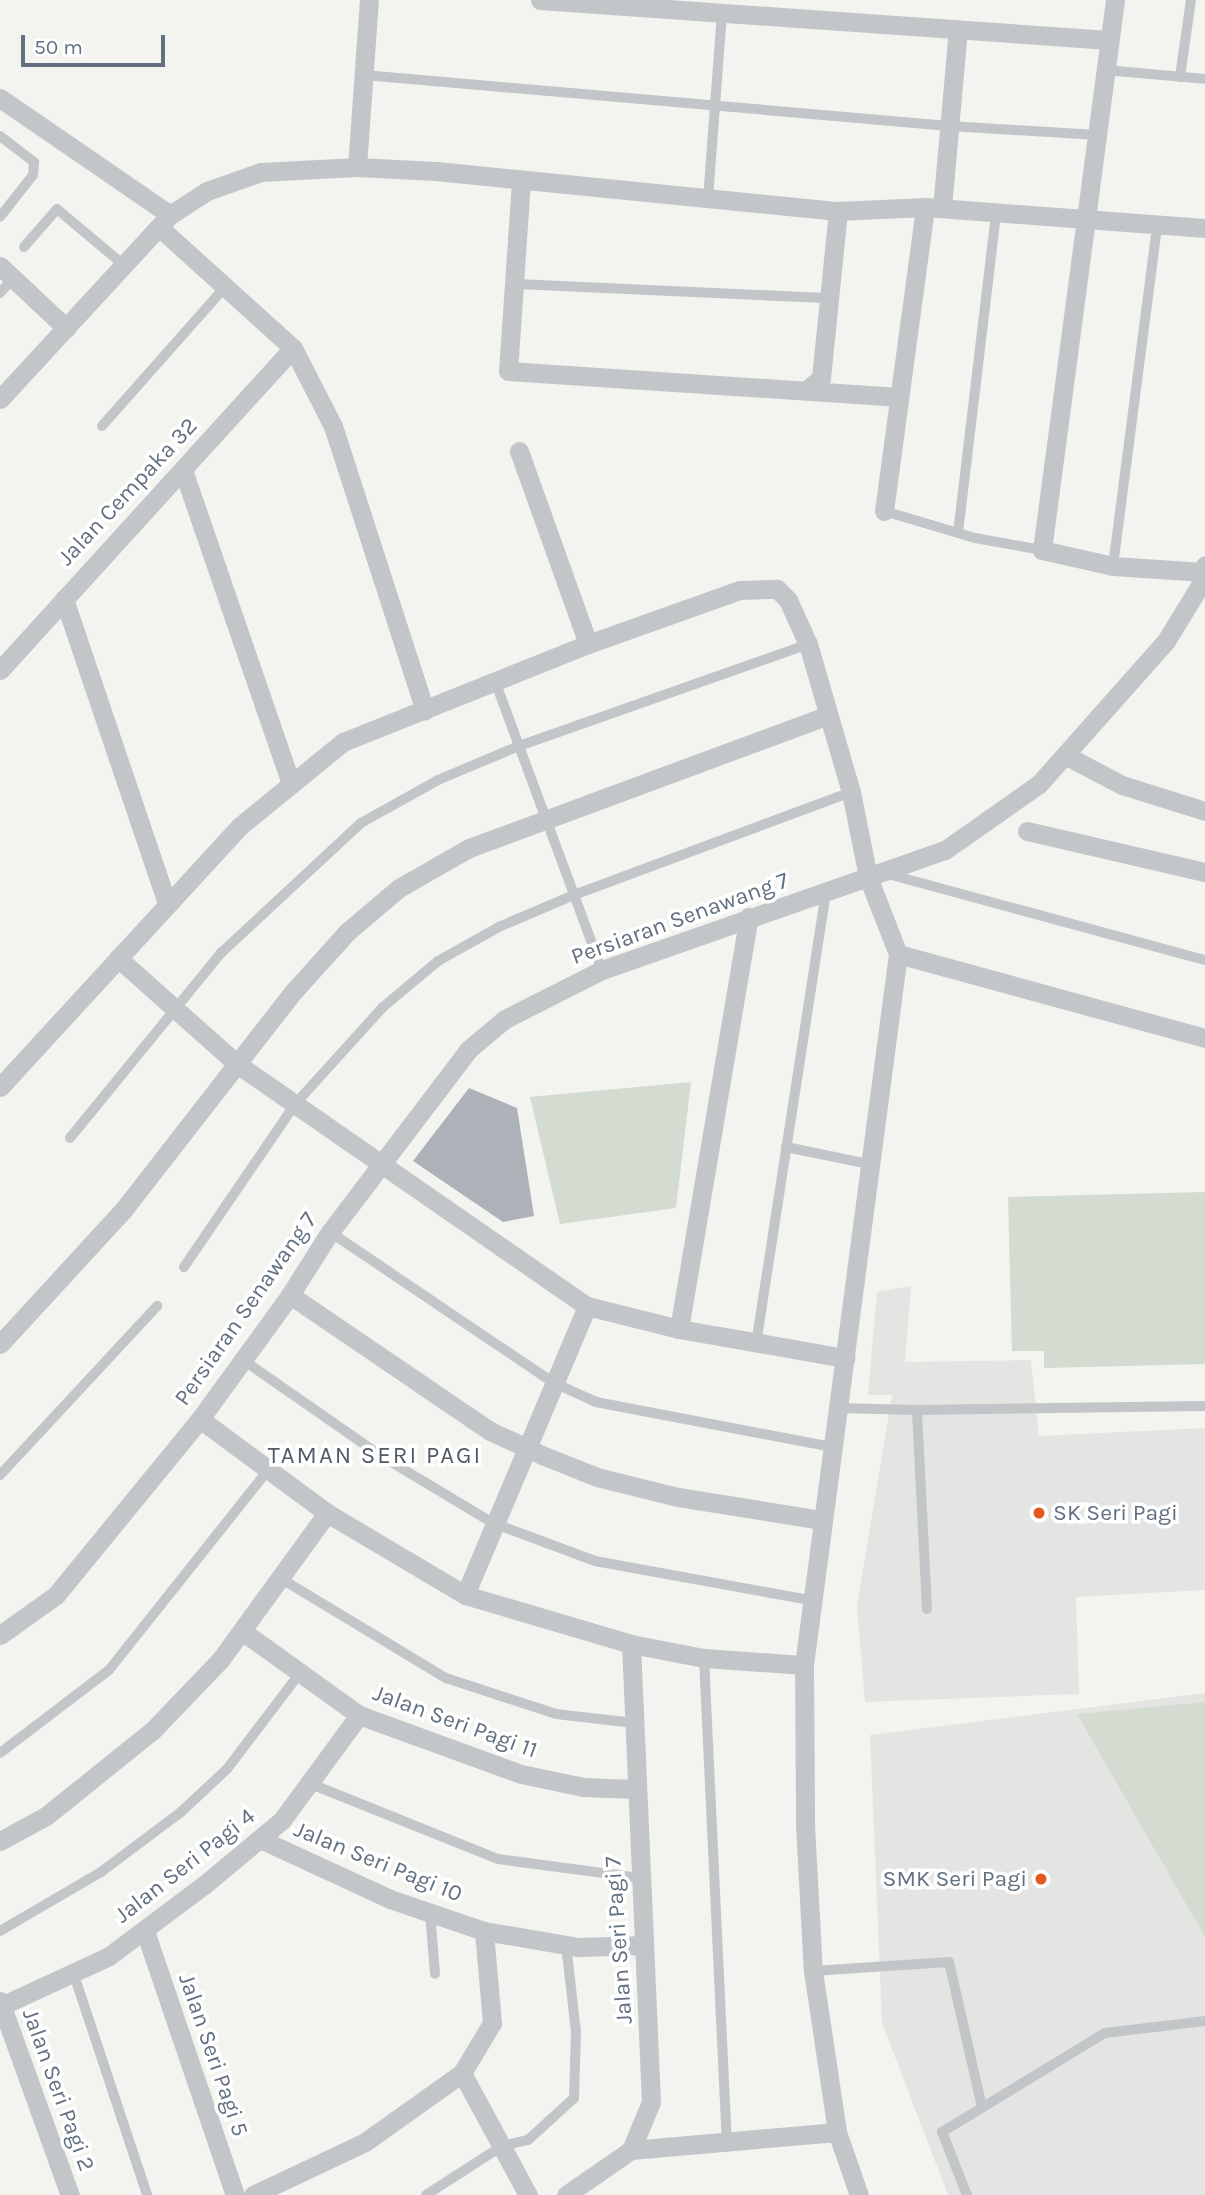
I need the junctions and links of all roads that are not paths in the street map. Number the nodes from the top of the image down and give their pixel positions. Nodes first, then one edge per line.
1 (369, 0) edge
2 (540, 0) edge
3 (1115, 0) edge
4 (1191, 0) edge
5 (722, 13) junction
6 (958, 30) junction
7 (1109, 40) junction
8 (1105, 70) junction
9 (364, 75) junction
10 (1180, 77) junction
11 (1205, 79) edge
12 (0, 98) edge
13 (716, 106) junction
14 (949, 126) junction
15 (1097, 135) junction
16 (0, 136) edge
17 (357, 167) junction
18 (521, 181) junction
19 (708, 199) junction
20 (933, 207) junction
21 (838, 211) junction
22 (996, 212) junction
23 (0, 217) edge
24 (1086, 219) junction
25 (165, 221) junction
26 (1157, 225) junction
27 (1205, 228) edge
28 (24, 247) dead end
29 (126, 266) junction
30 (7, 271) edge
31 (517, 284) junction
32 (225, 287) junction
33 (0, 293) edge
34 (830, 298) junction
35 (66, 328) junction
36 (293, 348) junction
37 (809, 388) junction
38 (900, 397) junction
39 (0, 399) edge
40 (102, 426) dead end
41 (519, 451) dead end
42 (183, 470) junction
43 (884, 510) joint
44 (958, 533) junction
45 (1042, 550) junction
46 (1113, 566) junction
47 (1204, 568) edge
48 (64, 598) junction
49 (588, 644) junction
50 (808, 644) junction
51 (0, 670) edge
52 (495, 681) junction
53 (425, 710) junction
54 (828, 715) junction
55 (519, 746) junction
56 (1065, 755) junction
57 (291, 784) junction
58 (851, 792) junction
59 (1205, 811) edge
60 (545, 819) junction
61 (1027, 831) dead end
62 (1205, 872) edge
63 (876, 875) junction
64 (826, 891) junction
65 (574, 895) junction
66 (167, 904) junction
67 (749, 917) junction
68 (898, 954) junction
69 (118, 958) junction
70 (1205, 960) edge
71 (602, 970) junction
72 (176, 1010) junction
73 (1205, 1036) edge
74 (237, 1064) junction
75 (0, 1087) edge
76 (296, 1103) junction
77 (71, 1138) dead end
78 (786, 1147) junction
79 (869, 1164) junction
80 (379, 1165) junction
81 (330, 1232) junction
82 (184, 1267) dead end
83 (290, 1295) junction
84 (157, 1306) dead end
85 (587, 1306) junction
86 (679, 1329) junction
87 (756, 1343) junction
88 (0, 1344) edge
89 (845, 1358) junction
90 (243, 1360) junction
91 (554, 1383) junction
92 (1205, 1406) edge
93 (838, 1408) junction
94 (917, 1410) junction
95 (200, 1419) junction
96 (833, 1447) junction
97 (526, 1448) junction
98 (268, 1470) junction
99 (0, 1475) edge
100 (327, 1513) junction
101 (822, 1520) junction
102 (493, 1523) junction
103 (280, 1578) junction
104 (465, 1595) junction
105 (810, 1600) junction
106 (927, 1609) dead end
107 (242, 1632) junction
108 (0, 1635) edge
109 (631, 1644) junction
110 (704, 1658) junction
111 (804, 1665) junction
112 (299, 1674) junction
113 (359, 1715) junction
114 (634, 1723) junction
115 (0, 1753) edge
116 (311, 1784) junction
117 (634, 1788) junction
118 (260, 1839) junction
119 (0, 1841) edge
120 (640, 1878) junction
121 (430, 1912) junction
122 (145, 1930) junction
123 (0, 1931) edge
124 (484, 1931) junction
125 (566, 1944) junction
126 (644, 1945) junction
127 (813, 1971) junction
128 (435, 1974) dead end
129 (74, 1975) junction
130 (1, 2003) edge
131 (1205, 2021) edge
132 (462, 2073) junction
133 (982, 2107) junction
134 (837, 2132) junction
135 (727, 2142) junction
136 (502, 2146) junction
137 (631, 2150) junction
138 (70, 2195) edge
139 (147, 2195) edge
140 (235, 2195) edge
141 (253, 2195) edge
142 (426, 2195) edge
143 (528, 2195) edge
144 (566, 2195) edge
145 (859, 2195) edge
146 (967, 2195) edge

1 - 9 street
2 - 5 street
3 - 7 street
4 - 10 lane
5 - 6 street
5 - 13 lane
6 - 7 street
6 - 14 street
7 - 8 street
8 - 10 lane
8 - 15 street
9 - 13 lane
9 - 17 street
10 - 11 lane
12 - 25 street
13 - 14 lane
13 - 19 lane
14 - 15 lane
14 - 20 street
15 - 24 street
16 - 23 lane
17 - 18 street
17 - 25 street
18 - 19 street
18 - 31 street
19 - 21 street
20 - 21 street
20 - 22 street
20 - 38 street
21 - 34 street
22 - 24 street
22 - 44 lane
24 - 26 street
24 - 45 street
25 - 29 street
25 - 32 street
26 - 27 street
26 - 46 lane
28 - 29 lane
29 - 35 street
30 - 33 lane
30 - 35 street
31 - 34 lane
31 - 37 street
32 - 36 street
32 - 40 lane
34 - 37 street
35 - 39 street
36 - 42 street, Jalan Cempaka 32
36 - 53 street
37 - 38 street
38 - 43 street
41 - 49 street
42 - 48 street, Jalan Cempaka 32
42 - 57 street
43 - 44 lane
44 - 45 lane
45 - 46 street
46 - 47 street
47 - 56 street, Persiaran Senawang 7
48 - 51 street, Jalan Cempaka 32
48 - 66 street
49 - 50 street
49 - 52 street
50 - 54 street
50 - 55 lane
52 - 53 street
52 - 55 lane
53 - 57 street
54 - 58 street
54 - 60 street
55 - 60 lane
55 - 72 lane
56 - 59 street
56 - 63 street, Persiaran Senawang 7
57 - 66 street
58 - 63 street
58 - 65 lane
60 - 65 lane
60 - 74 street
61 - 62 street
63 - 64 street, Persiaran Senawang 7
63 - 68 street
63 - 70 lane
64 - 67 street, Persiaran Senawang 7
64 - 78 lane
65 - 71 lane
65 - 76 lane
66 - 69 street
67 - 71 street, Persiaran Senawang 7
67 - 86 street
68 - 73 street
68 - 79 street
69 - 72 street
69 - 75 street
71 - 80 street, Persiaran Senawang 7
72 - 74 street
72 - 77 lane
74 - 76 street
74 - 88 street
76 - 80 street
76 - 82 lane
78 - 79 lane
78 - 87 lane
79 - 89 street
80 - 81 street, Persiaran Senawang 7
80 - 85 street
81 - 83 street, Persiaran Senawang 7
81 - 91 lane
83 - 90 street, Persiaran Senawang 7
83 - 97 street
84 - 99 lane
85 - 86 street
85 - 91 street
86 - 87 street
87 - 89 street
89 - 93 street
90 - 95 street, Persiaran Senawang 7
90 - 102 lane
91 - 96 lane
91 - 97 street
92 - 94 lane
93 - 94 lane
93 - 96 street
94 - 106 lane
95 - 98 street
95 - 108 street, Persiaran Senawang 7
96 - 101 street
97 - 101 street
97 - 102 street
98 - 100 street
98 - 115 lane
100 - 103 street
100 - 104 street
101 - 105 street
102 - 104 street
102 - 105 lane
103 - 107 street
103 - 114 lane
104 - 109 street
105 - 111 street
107 - 112 street, Jalan Seri Pagi 11
107 - 119 street
109 - 110 street
109 - 114 street, Jalan Seri Pagi 7
110 - 111 street
110 - 135 lane
111 - 127 street
112 - 113 street, Jalan Seri Pagi 11
112 - 123 lane
113 - 116 street, Jalan Seri Pagi 4
113 - 117 street, Jalan Seri Pagi 11
114 - 117 street, Jalan Seri Pagi 7
116 - 118 street, Jalan Seri Pagi 4
116 - 120 lane
117 - 120 street, Jalan Seri Pagi 7
118 - 121 street, Jalan Seri Pagi 10
118 - 122 street, Jalan Seri Pagi 4
120 - 126 street, Jalan Seri Pagi 7
121 - 124 street, Jalan Seri Pagi 10
121 - 128 lane
122 - 129 street, Jalan Seri Pagi 4
122 - 140 street, Jalan Seri Pagi 5
124 - 125 street, Jalan Seri Pagi 10
124 - 132 street
125 - 126 street, Jalan Seri Pagi 10
125 - 136 lane
126 - 137 street, Jalan Seri Pagi 7
127 - 133 lane
127 - 134 street
129 - 130 street, Jalan Seri Pagi 4
129 - 139 lane
130 - 138 street, Jalan Seri Pagi 2
131 - 133 lane
132 - 136 street
132 - 141 street
133 - 146 lane
134 - 135 street
134 - 145 street
135 - 137 street
136 - 142 lane
136 - 143 street
137 - 144 street

